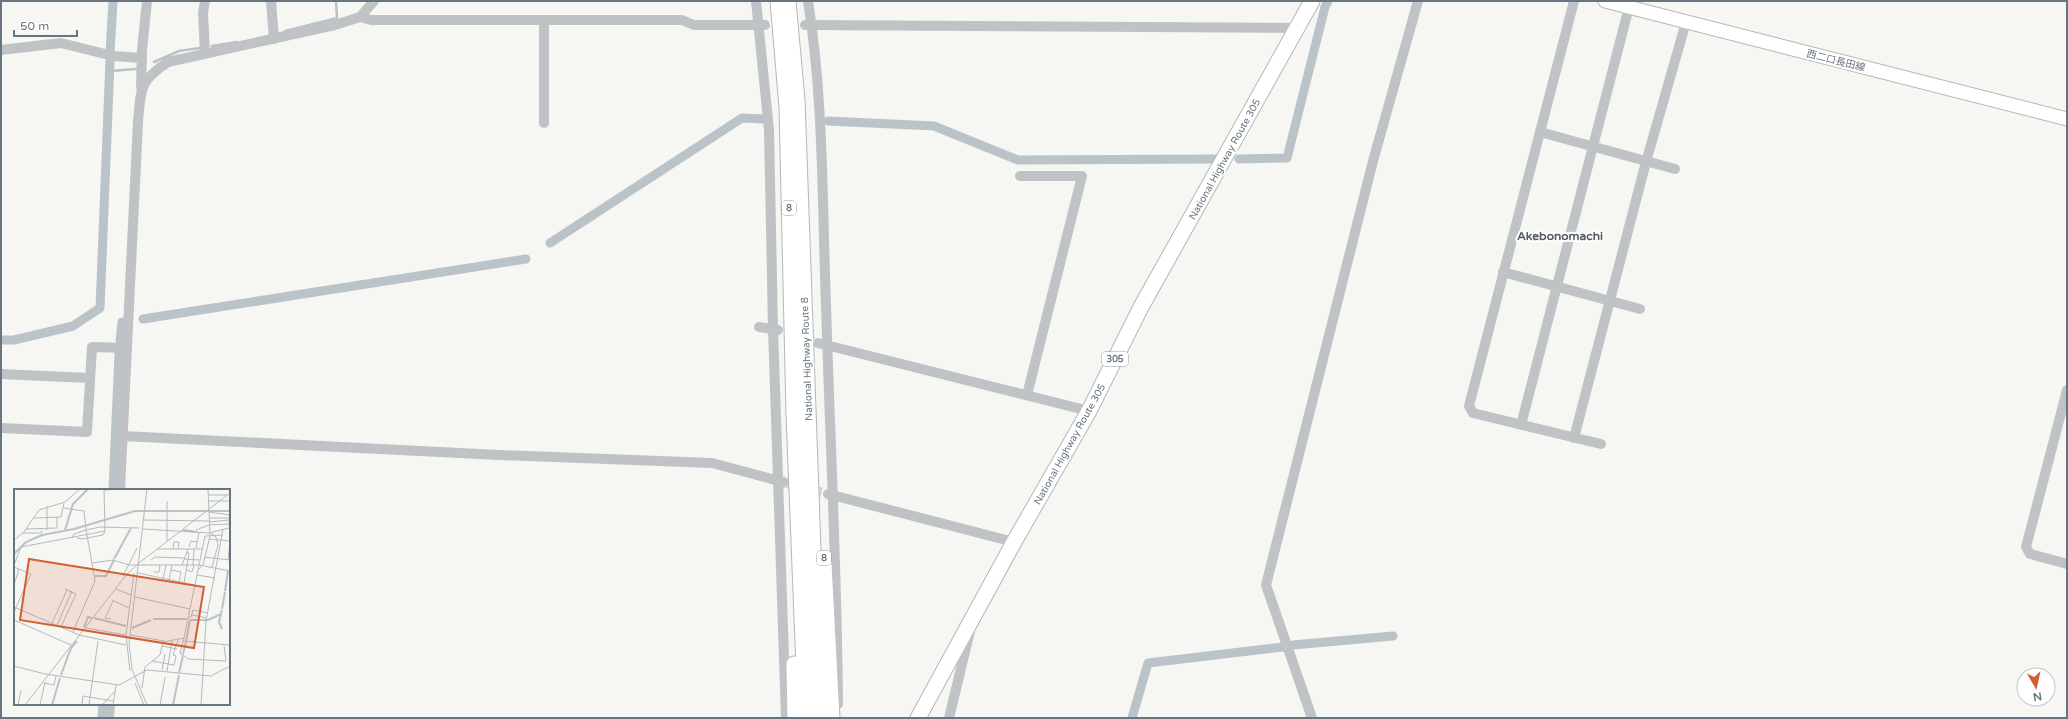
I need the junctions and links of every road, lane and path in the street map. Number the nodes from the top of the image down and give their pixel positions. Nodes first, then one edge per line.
1 (147, 1) edge
2 (205, 1) edge
3 (271, 1) edge
4 (374, 1) edge
5 (756, 1) edge
6 (774, 1) edge
7 (778, 1) edge
8 (788, 1) edge
9 (794, 1) edge
10 (808, 1) edge
11 (1312, 1) edge
12 (1418, 1) edge
13 (1574, 1) edge
14 (1605, 1) edge
15 (1629, 7) junction
16 (790, 16) junction
17 (360, 17) junction
18 (544, 21) junction
19 (1686, 22) junction
20 (762, 25) junction
21 (808, 26) junction
22 (780, 28) junction
23 (1297, 28) junction
24 (274, 39) junction
25 (1, 50) edge
26 (205, 53) junction
27 (142, 58) junction
28 (141, 89) junction
29 (2067, 119) edge
30 (544, 123) dead end
31 (1540, 132) junction
32 (1592, 147) junction
33 (1646, 162) junction
34 (1675, 169) dead end
35 (1020, 176) dead end
36 (1503, 272) junction
37 (1556, 286) junction
38 (1610, 300) junction
39 (1640, 309) dead end
40 (758, 327) dead end
41 (776, 329) junction
42 (822, 344) junction
43 (128, 348) junction
44 (1, 374) edge
45 (89, 378) junction
46 (2067, 390) edge
47 (1026, 395) junction
48 (808, 398) junction
49 (1088, 411) junction
50 (794, 415) junction
51 (1521, 425) junction
52 (1, 428) edge
53 (123, 436) junction
54 (1574, 438) junction
55 (1601, 444) dead end
56 (781, 482) junction
57 (120, 489) edge
58 (830, 495) junction
59 (1014, 542) junction
60 (2067, 564) edge
61 (973, 620) junction
62 (811, 683) junction
63 (110, 705) edge
64 (110, 718) edge
65 (786, 718) edge
66 (795, 718) edge
67 (806, 718) edge
68 (819, 718) edge
69 (832, 718) edge
70 (838, 718) edge
71 (918, 718) edge
72 (949, 718) edge
73 (1312, 718) edge

1 - 27 street
2 - 26 street
3 - 24 street
4 - 17 street
5 - 20 street
6 - 22 highway, 8
7 - 22 highway, National Highway Route 8 / 8
8 - 16 highway, National Highway Route 8 / 8
9 - 16 highway, 8
10 - 21 street
11 - 23 highway, National Highway Route 305 / 305
12 - 73 street
13 - 31 street
14 - 15 main road, 西二口長田線
15 - 19 main road, 西二口長田線
15 - 32 street
16 - 48 highway, National Highway Route 8 / 8
17 - 18 street
17 - 24 street
18 - 20 street
18 - 30 street
19 - 29 main road, 西二口長田線
19 - 33 street
20 - 41 street
21 - 23 street
21 - 42 street
22 - 50 highway, National Highway Route 8 / 8
23 - 49 highway, National Highway Route 305 / 305
24 - 26 street
25 - 27 street
26 - 28 street
27 - 28 street
28 - 43 street
31 - 32 street
31 - 36 street
32 - 33 street
32 - 37 street
33 - 34 street
33 - 38 street
35 - 47 street
36 - 37 street
36 - 51 street
37 - 38 street
37 - 51 street
38 - 39 street
38 - 54 street
40 - 41 street
41 - 56 street
42 - 47 street
42 - 58 street
43 - 45 street
43 - 53 street
44 - 45 street
45 - 52 street
46 - 60 street
47 - 49 street
48 - 62 highway, National Highway Route 8 / 8
48 - 69 highway, 8
49 - 59 highway, National Highway Route 305 / 305
50 - 62 highway, National Highway Route 8 / 8
50 - 66 highway, 8
51 - 54 street
53 - 56 street
53 - 57 street
54 - 55 street
56 - 65 street
58 - 59 street
58 - 70 street
59 - 61 highway, National Highway Route 305 / 305
61 - 71 highway, National Highway Route 305 / 305
61 - 72 street
62 - 67 highway, National Highway Route 8 / 8
62 - 68 highway, National Highway Route 8 / 8
63 - 64 street

